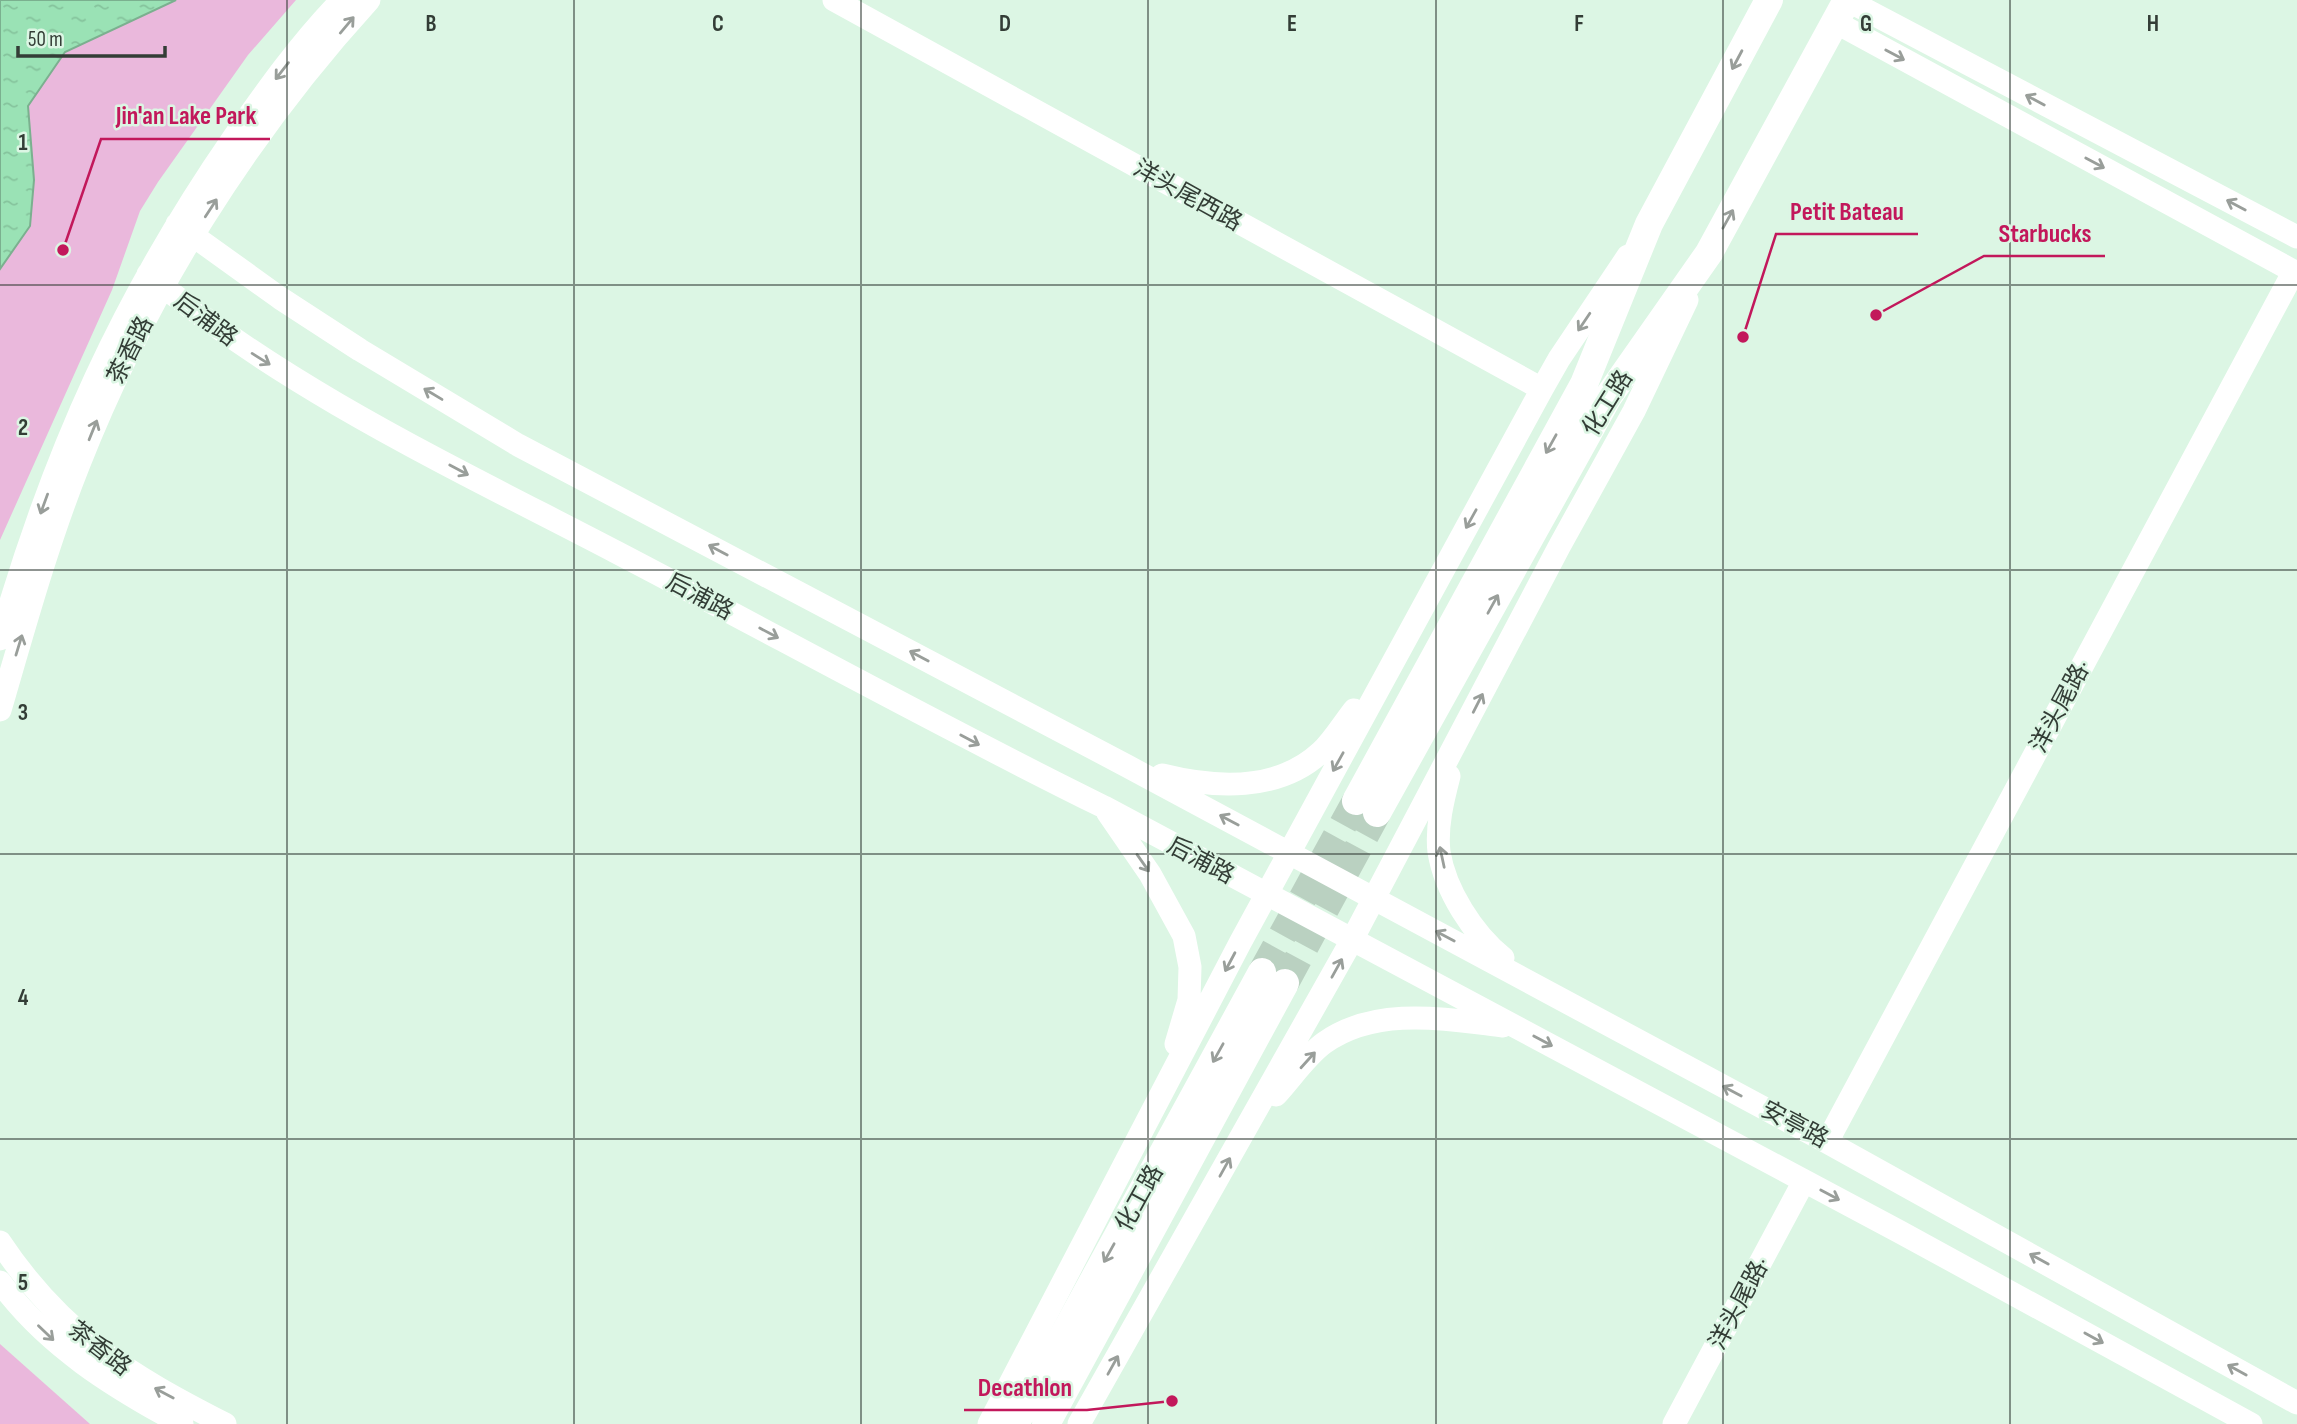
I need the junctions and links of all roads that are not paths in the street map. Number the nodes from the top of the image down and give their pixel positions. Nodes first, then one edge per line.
1 (342, 0) edge
2 (369, 0) edge
3 (834, 0) edge
4 (1769, 0) edge
5 (1843, 8) edge
6 (1649, 224) junction
7 (185, 230) junction
8 (2297, 237) edge
9 (1709, 253) junction
10 (2295, 272) edge
11 (156, 281) junction
12 (1542, 390) junction
13 (0, 639) edge
14 (1391, 664) junction
15 (0, 710) edge
16 (1456, 744) junction
17 (1127, 766) junction
18 (1104, 807) junction
19 (1289, 853) junction
20 (1266, 894) junction
21 (1375, 898) junction
22 (1352, 940) junction
23 (1538, 986) junction
24 (1517, 1027) junction
25 (1163, 1089) junction
26 (1246, 1129) junction
27 (1827, 1142) junction
28 (1804, 1181) junction
29 (0, 1242) edge
30 (0, 1282) edge
31 (2297, 1403) edge
32 (182, 1424) edge
33 (225, 1424) edge
34 (989, 1424) edge
35 (1015, 1424) edge
36 (1046, 1424) edge
37 (1079, 1424) edge
38 (1674, 1424) edge
39 (2251, 1424) edge

1 -> 7 main road, 茶香路
7 -> 2 main road, 茶香路
3 - 12 main road, 洋头尾西路
4 -> 6 highway, 化工路
8 -> 5 main road
9 -> 5 highway, 化工路
5 -> 10 main road
6 -> 9 highway, 化工路
6 -> 12 main road
7 - 11 main road, 茶香路
17 -> 7 main road, 后浦路
16 -> 9 main road
10 - 27 main road, 洋头尾路·
11 -> 13 main road, 茶香路
15 -> 11 main road, 茶香路
11 -> 18 main road, 后浦路
12 -> 14 main road
14 - 17 main road
14 -> 19 main road
16 - 21 main road
23 -> 16 main road
19 -> 17 main road, 后浦路
18 - 20 main road, 后浦路
18 -> 25 main road
19 - 20 main road
19 - 21 main road, 安亭路
20 - 22 main road, 安亭路
20 -> 25 main road
21 - 22 main road
23 -> 21 main road, 安亭路
22 - 24 main road, 安亭路
26 -> 22 main road
27 -> 23 main road, 安亭路
26 -> 24 main road
24 -> 28 main road, 安亭路
25 - 34 main road
37 -> 26 main road
31 -> 27 main road, 安亭路
28 - 38 main road, 洋头尾路·
28 -> 39 main road, 安亭路
33 -> 29 main road, 茶香路
30 -> 32 main road, 茶香路
36 -> 35 highway, 化工路

